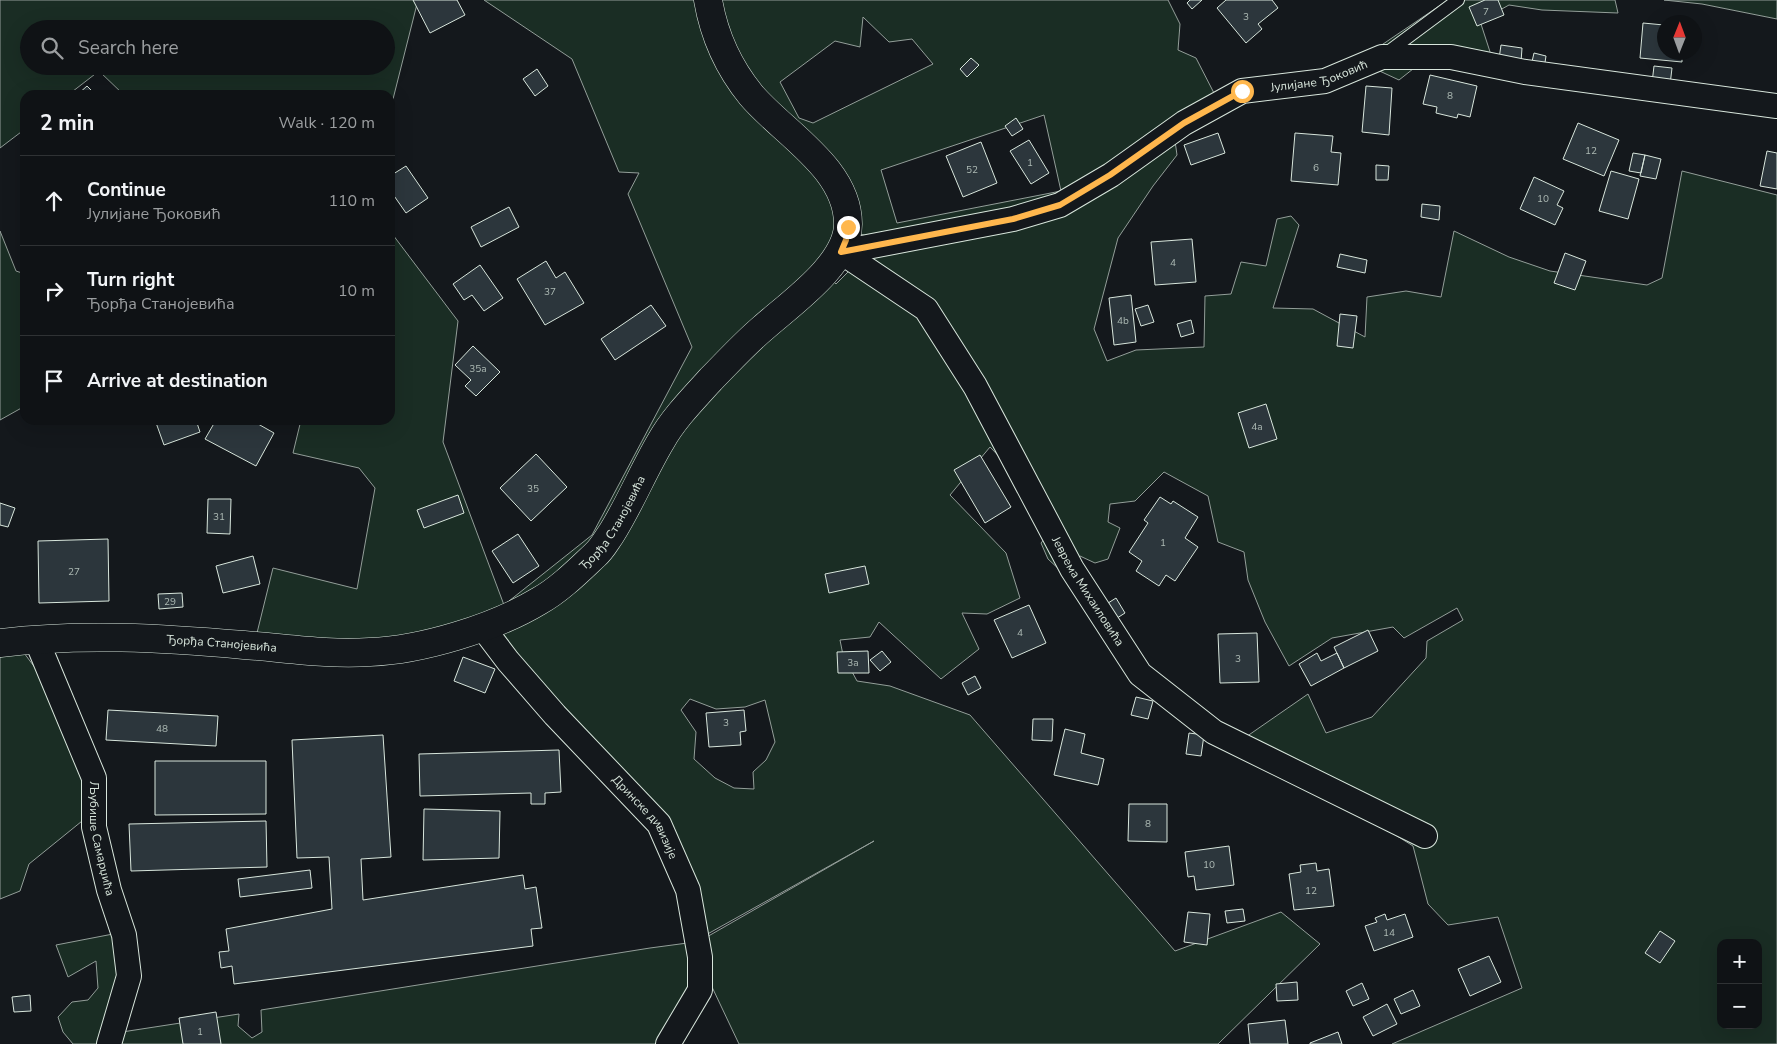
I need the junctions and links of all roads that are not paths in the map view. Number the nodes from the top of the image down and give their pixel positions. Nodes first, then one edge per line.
1 (708, 0) edge
2 (1458, 0) edge
3 (1382, 57) junction
4 (1777, 106) edge
5 (841, 252) junction
6 (483, 628) junction
7 (36, 639) junction
8 (0, 643) edge
9 (1425, 836) dead end
10 (109, 1044) edge
11 (668, 1044) edge

1 - 5 street, Ђорђа Станојевића
2 - 3 lane, Јулијане Ђоковић
3 - 4 street, Јулијане Ђоковић
3 - 5 street, Јулијане Ђоковић
5 - 6 street, Ђорђа Станојевића
5 - 9 street, Јеврема Михаиловића
6 - 7 street, Ђорђа Станојевића
6 - 11 street, Дринске дивизије
7 - 8 street, Ђорђа Станојевића
7 - 10 street, Љубише Самарџића

